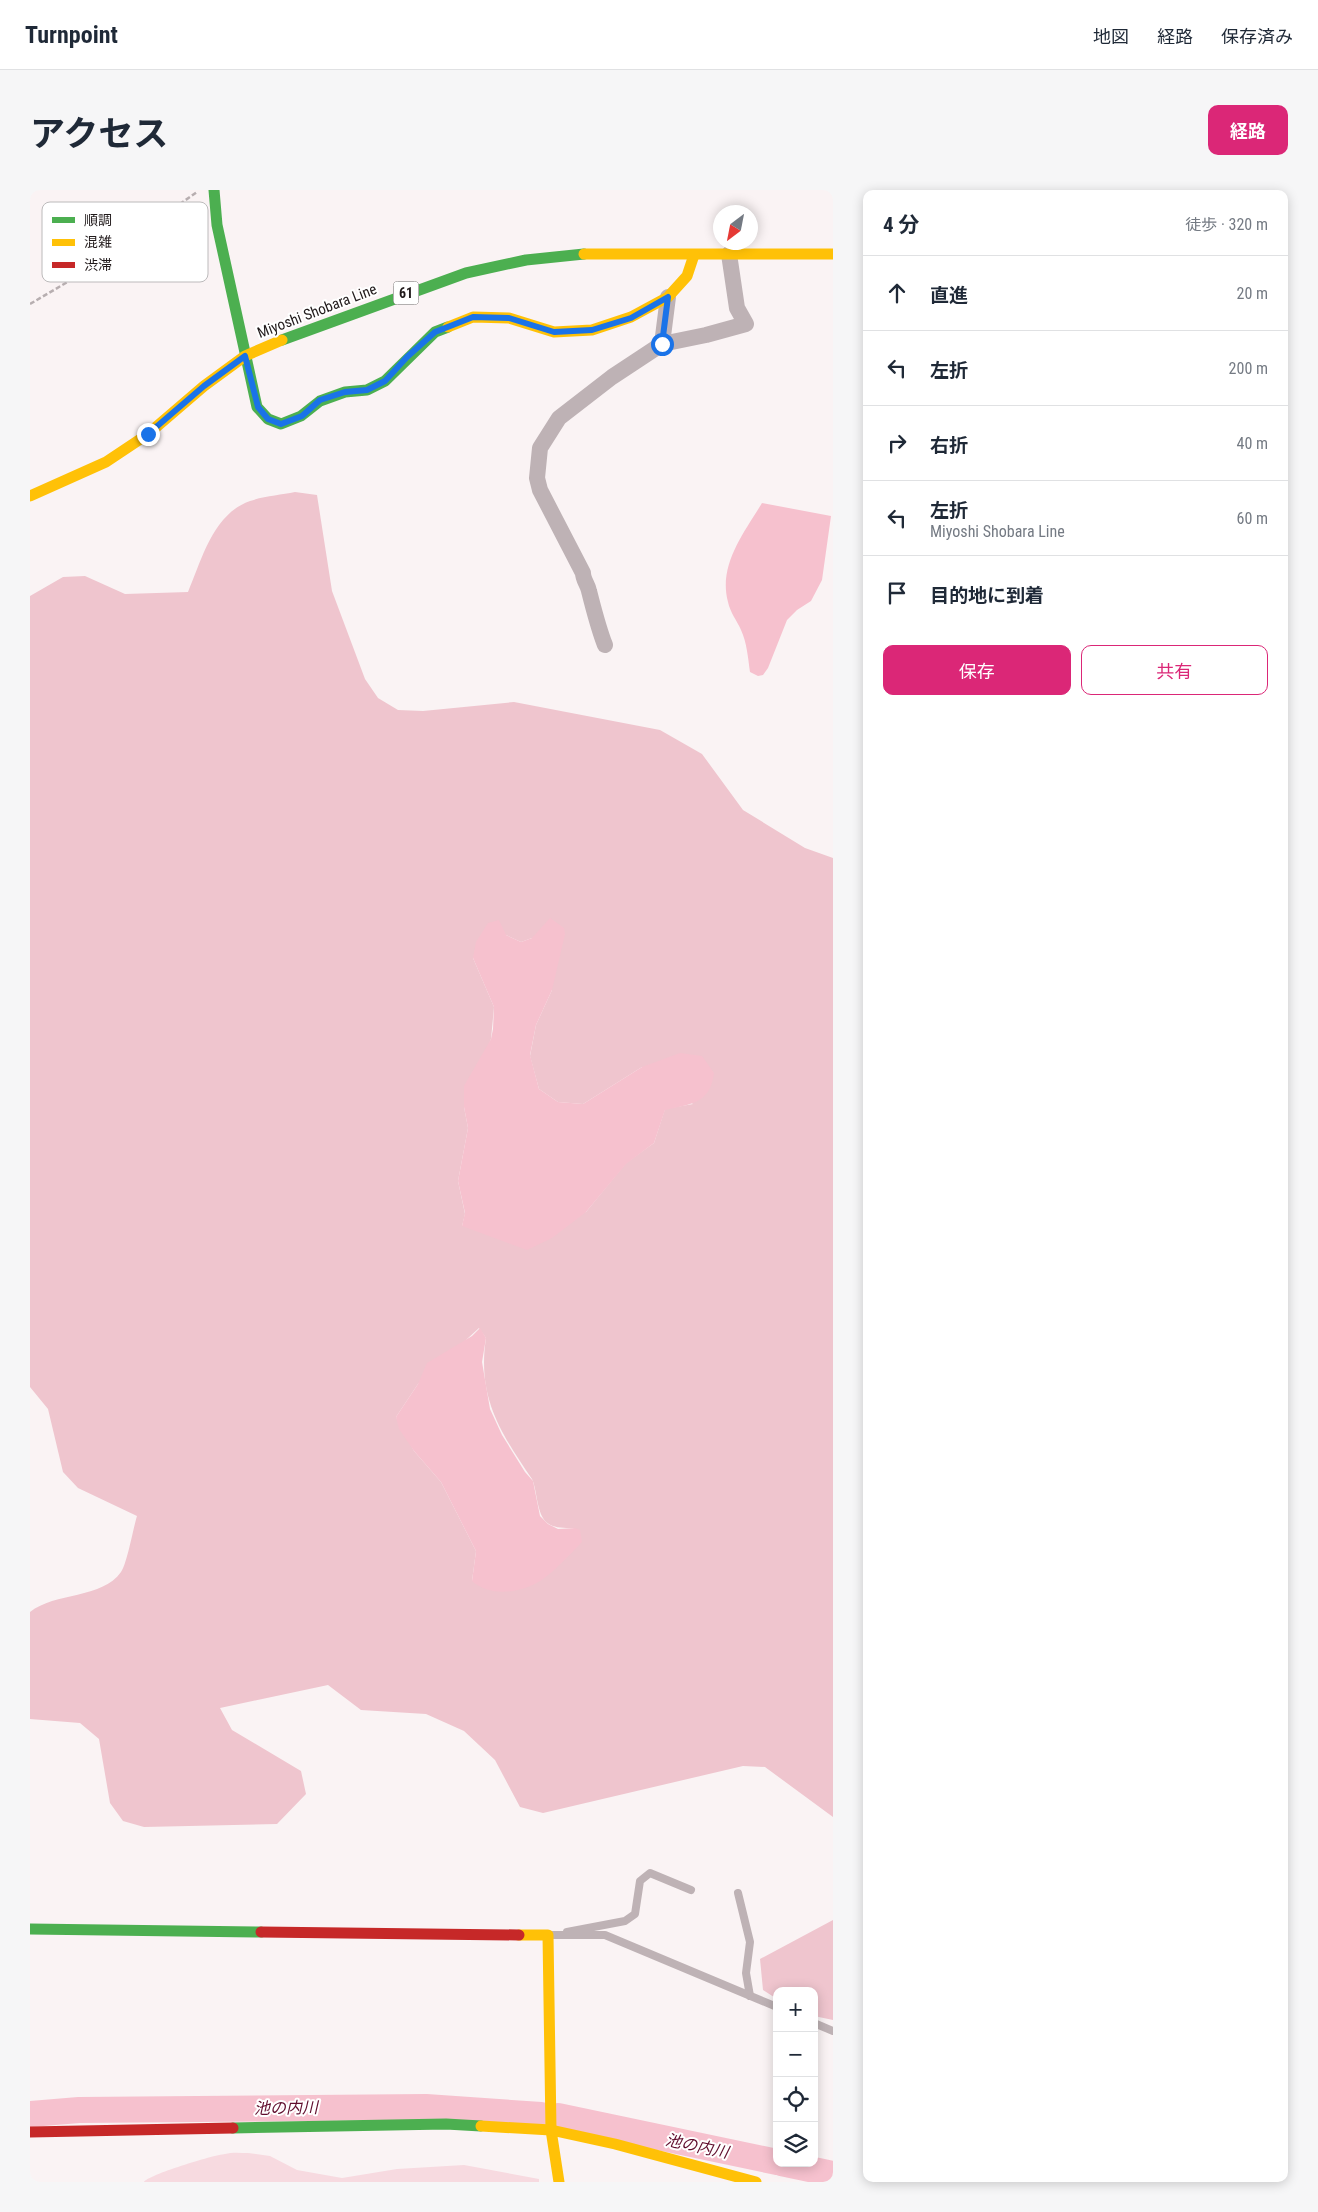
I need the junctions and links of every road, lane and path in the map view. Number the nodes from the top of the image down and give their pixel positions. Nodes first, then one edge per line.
1 (199, 190) edge
2 (214, 190) edge
3 (182, 202) edge
4 (729, 254) junction
5 (833, 254) edge
6 (694, 255) junction
7 (67, 282) edge
8 (668, 297) junction
9 (30, 304) edge
10 (662, 344) junction
11 (245, 356) junction
12 (30, 496) edge
13 (605, 645) dead end
14 (691, 1890) dead end
15 (738, 1893) dead end
16 (30, 1929) edge
17 (548, 1935) junction
18 (750, 1996) junction
19 (773, 2005) edge
20 (818, 2025) edge
21 (833, 2031) edge
22 (552, 2130) junction
23 (30, 2132) edge
24 (559, 2182) edge
25 (756, 2182) edge

1 - 3 path
2 - 11 street
4 - 5 street, Miyoshi Shobara Line / 61
4 - 6 street, Miyoshi Shobara Line / 61
4 - 10 street
6 - 8 street
6 - 11 street, Miyoshi Shobara Line / 61
7 - 9 path
8 - 10 street
8 - 11 street
10 - 13 street
11 - 12 street, Miyoshi Shobara Line / 61
14 - 17 lane
15 - 18 lane
16 - 17 street
17 - 18 lane
17 - 22 street
18 - 19 lane
20 - 21 lane
22 - 23 street
22 - 24 street
22 - 25 street

